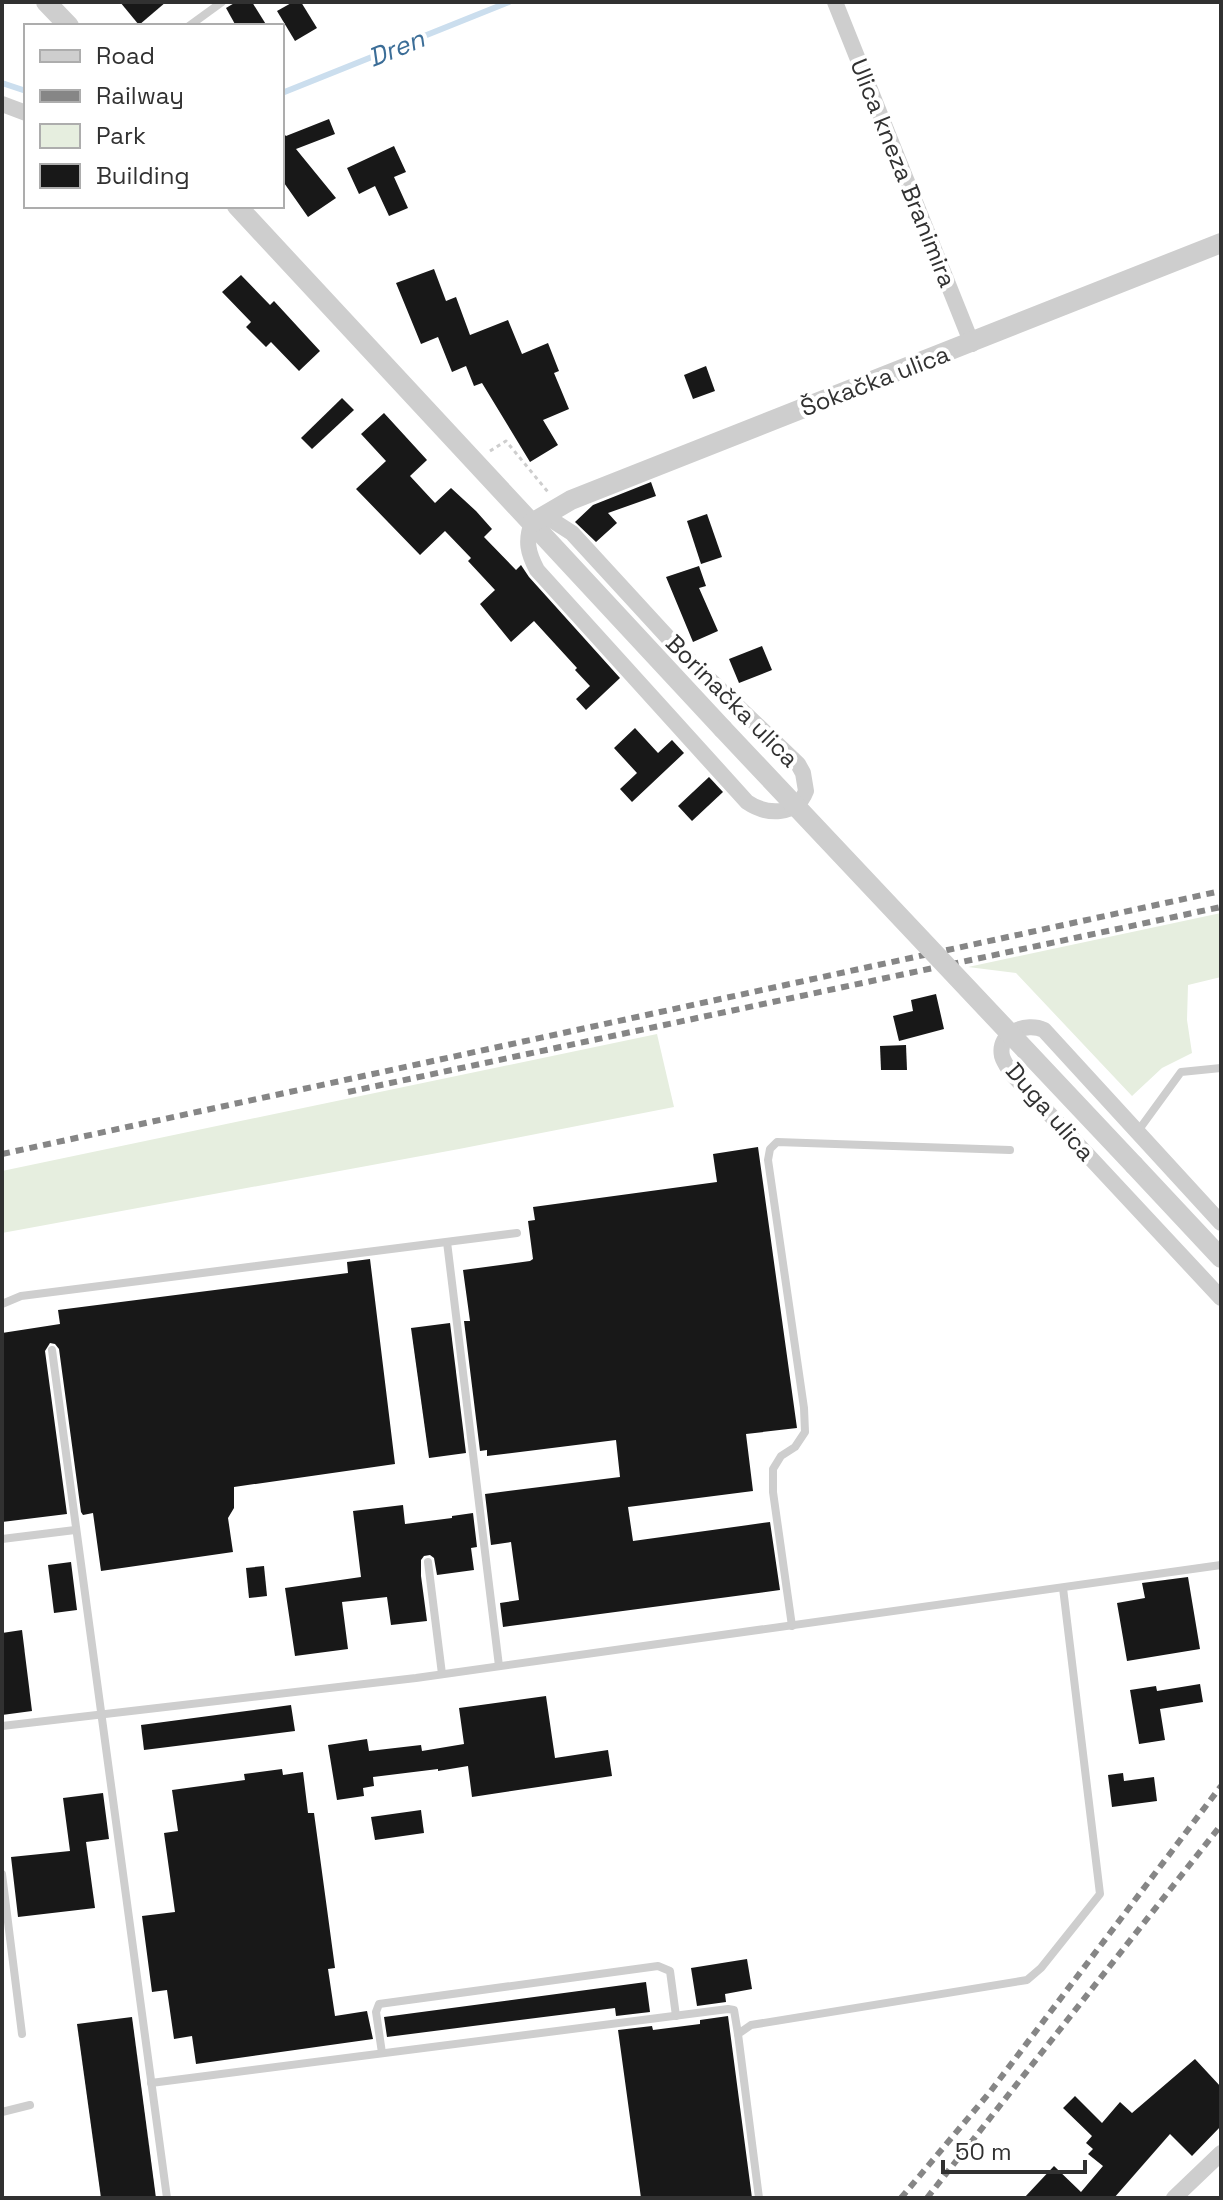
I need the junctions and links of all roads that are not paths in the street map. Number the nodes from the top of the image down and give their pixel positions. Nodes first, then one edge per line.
1 (46, 2) edge
2 (222, 2) edge
3 (835, 2) edge
4 (67, 24) edge
5 (192, 24) edge
6 (2, 104) edge
7 (24, 112) edge
8 (239, 208) edge
9 (1221, 243) edge
10 (972, 344) junction
11 (538, 519) junction
12 (1221, 1068) edge
13 (1138, 1131) junction
14 (1010, 1150) dead end
15 (1221, 1223) edge
16 (517, 1233) dead end
17 (447, 1242) junction
18 (1221, 1258) edge
19 (1221, 1298) edge
20 (2, 1304) edge
21 (52, 1350) dead end
22 (75, 1530) junction
23 (2, 1539) edge
24 (428, 1562) dead end
25 (1221, 1565) edge
26 (1063, 1588) junction
27 (792, 1626) junction
28 (499, 1666) junction
29 (442, 1674) junction
30 (99, 1714) junction
31 (2, 1726) edge
32 (2, 1874) edge
33 (6, 1948) edge
34 (676, 2016) junction
35 (22, 2034) dead end
36 (738, 2034) junction
37 (382, 2053) junction
38 (151, 2083) junction
39 (30, 2105) dead end
40 (2, 2112) edge
41 (1221, 2153) edge
42 (167, 2198) edge
43 (759, 2198) edge
44 (1174, 2198) edge

1 - 4 street
2 - 5 lane
3 - 10 street, Ulica kneza Branimira
6 - 7 street
8 - 11 street, Borinačka ulica
9 - 10 street, Šokačka ulica
10 - 11 street, Šokačka ulica
11 - 11 street, Borinačka ulica
11 - 18 street, Borinačka ulica, bridge
12 - 13 lane
13 - 15 street, Duga ulica
13 - 19 street, Duga ulica
14 - 27 lane
16 - 17 lane
17 - 20 lane
17 - 28 lane
21 - 22 lane
22 - 23 lane
22 - 30 lane
24 - 29 lane
25 - 26 lane
26 - 27 lane
26 - 36 lane
27 - 28 lane
28 - 29 lane
29 - 30 lane
30 - 31 lane
30 - 38 lane
32 - 33 lane
33 - 35 lane
34 - 36 lane
34 - 37 lane
34 - 37 lane
36 - 43 lane
37 - 38 lane
38 - 42 lane
39 - 40 lane
41 - 44 street

